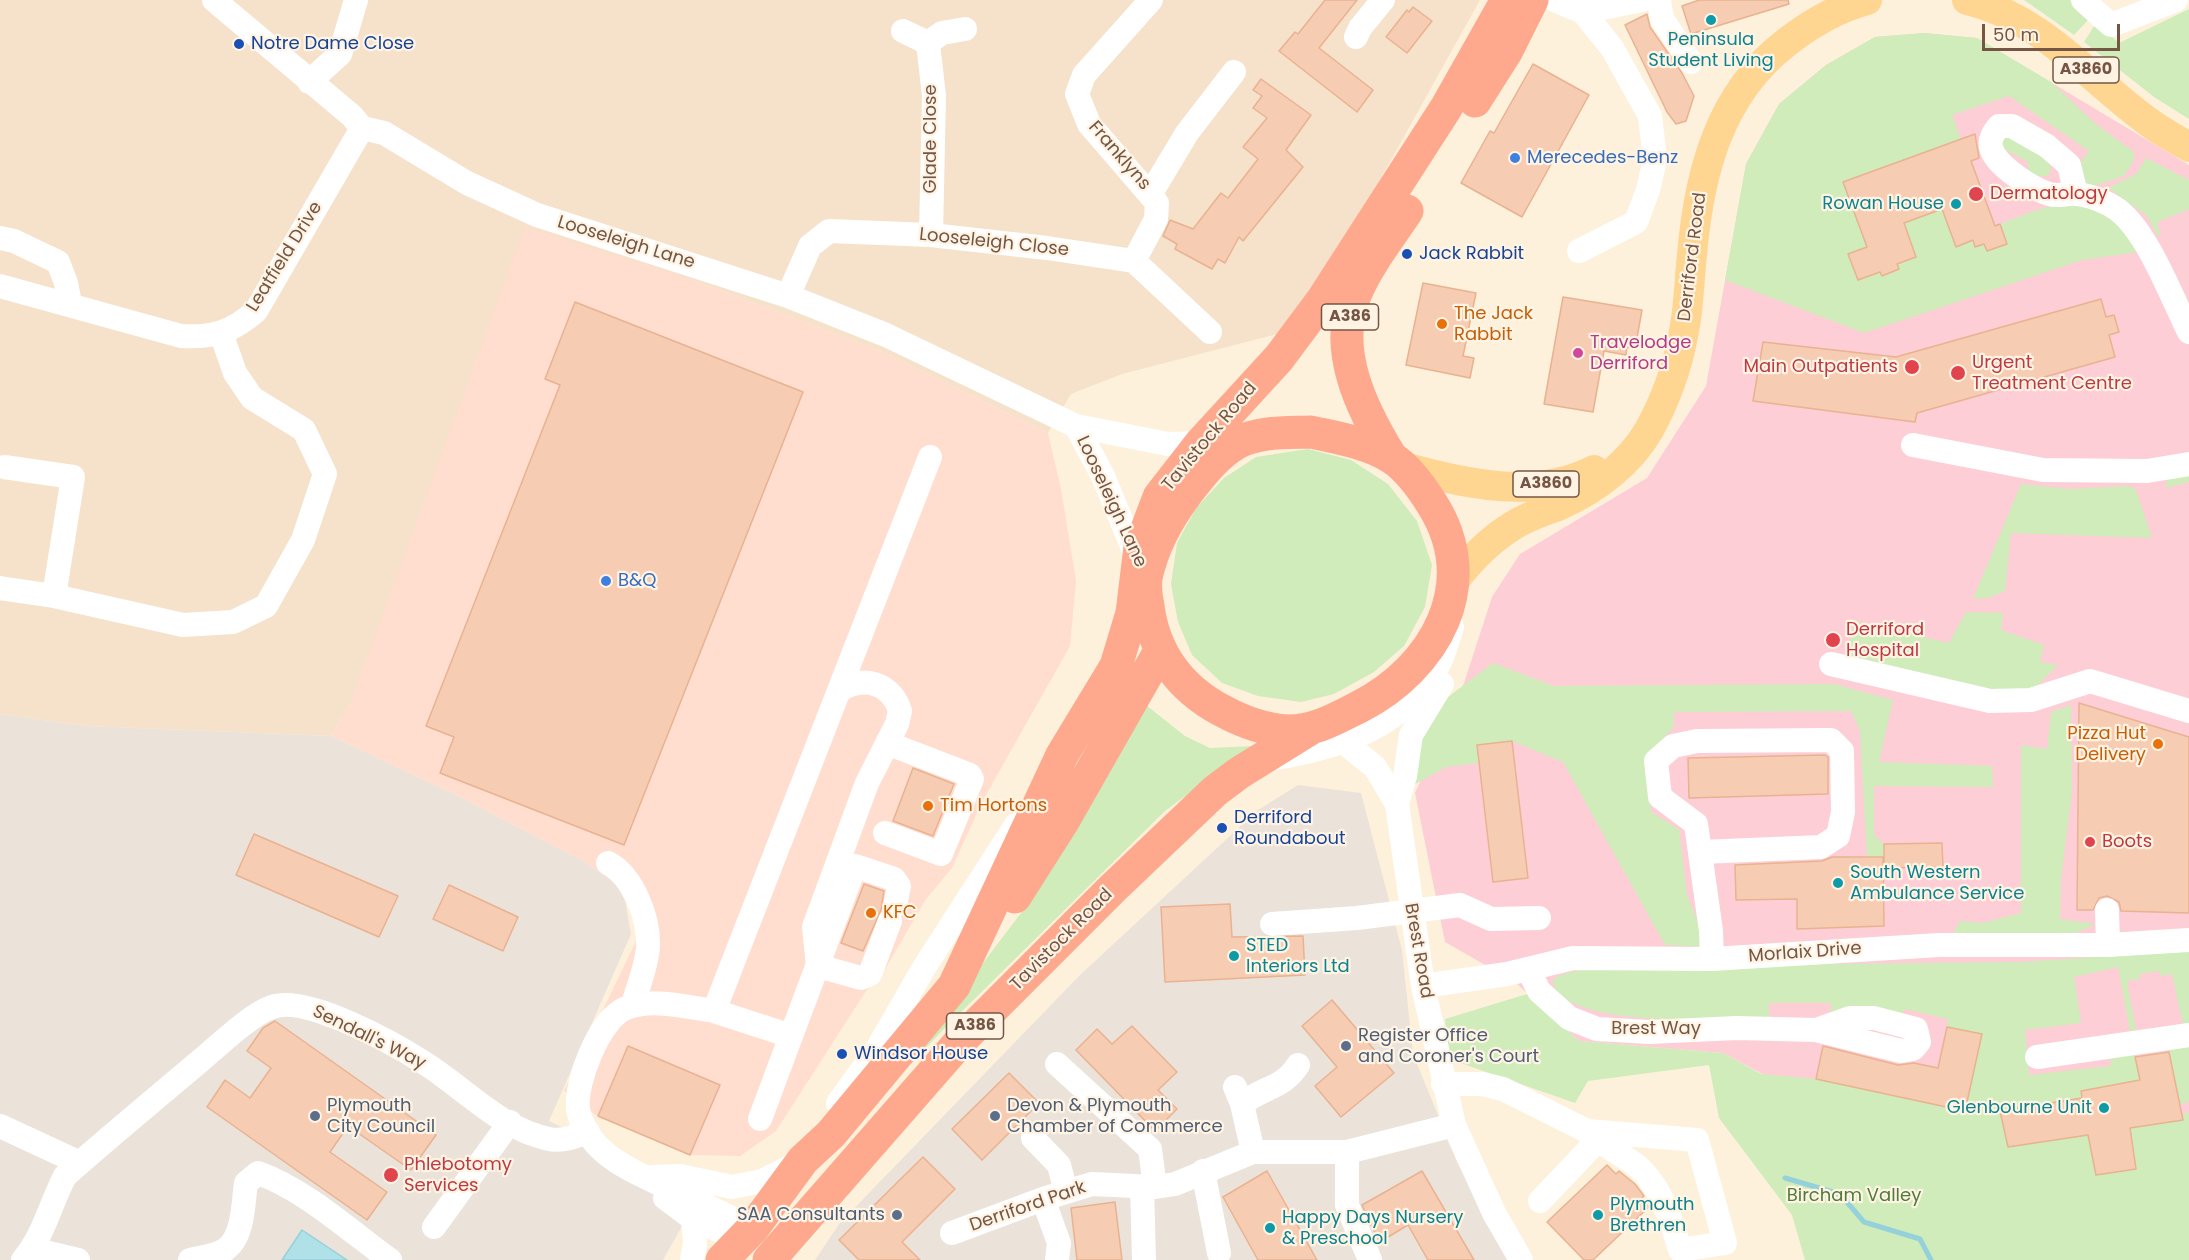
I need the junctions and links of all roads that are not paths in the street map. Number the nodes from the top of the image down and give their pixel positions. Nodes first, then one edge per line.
1 (214, 0) edge
2 (356, 0) edge
3 (1151, 0) edge
4 (1383, 0) edge
5 (1508, 0) edge
6 (1532, 0) edge
7 (1554, 0) edge
8 (1642, 0) edge
9 (1659, 0) edge
10 (1867, 0) edge
11 (1967, 0) edge
12 (2084, 0) edge
13 (2176, 0) edge
14 (1583, 12) junction
15 (965, 29) dead end
16 (903, 31) dead end
17 (1356, 37) dead end
18 (928, 43) junction
19 (1691, 62) dead end
20 (1234, 72) dead end
21 (309, 82) junction
22 (362, 128) junction
23 (2189, 147) edge
24 (1151, 193) junction
25 (2076, 194) dead end
26 (931, 236) junction
27 (0, 238) edge
28 (1579, 252) dead end
29 (1134, 261) junction
30 (0, 286) edge
31 (788, 296) junction
32 (70, 304) junction
33 (1210, 332) dead end
34 (2189, 332) edge
35 (221, 333) junction
36 (1660, 406) junction
37 (1076, 426) junction
38 (1201, 443) junction
39 (1238, 443) junction
40 (1913, 445) dead end
41 (930, 457) dead end
42 (1397, 462) junction
43 (2189, 464) edge
44 (4, 467) dead end
45 (1142, 570) junction
46 (1455, 580) junction
47 (0, 588) edge
48 (54, 596) junction
49 (1160, 651) junction
50 (1831, 664) dead end
51 (838, 691) junction
52 (2189, 711) edge
53 (1326, 732) junction
54 (886, 744) junction
55 (1062, 755) junction
56 (1396, 804) junction
57 (885, 833) dead end
58 (1701, 852) junction
59 (608, 863) dead end
60 (1411, 910) junction
61 (2107, 910) dead end
62 (1539, 918) dead end
63 (1272, 924) dead end
64 (2189, 940) edge
65 (975, 942) junction
66 (2108, 945) junction
67 (1712, 959) junction
68 (818, 966) junction
69 (925, 966) junction
70 (1528, 969) junction
71 (1423, 986) junction
72 (633, 1005) junction
73 (714, 1011) junction
74 (1816, 1030) dead end
75 (2189, 1035) edge
76 (791, 1036) junction
77 (2037, 1058) dead end
78 (1057, 1064) dead end
79 (1298, 1065) dead end
80 (1443, 1084) junction
81 (760, 1119) dead end
82 (510, 1122) junction
83 (1454, 1125) junction
84 (0, 1126) edge
85 (588, 1132) junction
86 (876, 1136) junction
87 (1592, 1136) junction
88 (1033, 1138) dead end
89 (1253, 1152) junction
90 (1347, 1152) junction
91 (803, 1160) junction
92 (80, 1163) junction
93 (1203, 1171) junction
94 (648, 1178) junction
95 (1149, 1187) junction
96 (1066, 1191) junction
97 (1043, 1199) junction
98 (1540, 1201) dead end
99 (693, 1219) junction
100 (434, 1227) dead end
101 (753, 1228) junction
102 (952, 1233) dead end
103 (1058, 1251) edge
104 (1219, 1253) dead end
105 (27, 1255) edge
106 (771, 1257) edge
107 (78, 1260) edge
108 (190, 1260) edge
109 (390, 1260) edge
110 (692, 1260) edge
111 (722, 1260) edge
112 (1144, 1260) edge
113 (1370, 1260) edge
114 (1521, 1260) edge

1 - 21 street, Looseleigh Lane
2 - 21 street
3 - 24 street, Franklyns
4 - 17 street
5 - 38 highway, Tavistock Road / A386
6 - 42 highway, A386
7 - 14 street
8 - 14 street
9 - 19 street
10 - 36 main road, Derriford Road / A3860
11 - 23 main road, A3860
12 - 13 street
14 - 28 street
15 - 18 street
16 - 18 street
18 - 26 street, Glade Close
20 - 24 street
21 - 22 street, Looseleigh Lane
22 - 31 street, Looseleigh Lane
22 - 35 street, Leatfield Drive
24 - 29 street, Franklyns
25 - 34 street
26 - 29 street, Looseleigh Close
26 - 31 street, Looseleigh Close
27 - 32 street
29 - 33 street
30 - 32 street, Leatfield Drive
31 - 37 street, Looseleigh Lane
32 - 35 street, Leatfield Drive
35 - 48 street
36 - 42 main road, Derriford Road / A3860
36 - 46 main road, Derriford Road / A3860
37 - 38 street, Looseleigh Lane
37 - 45 street, Looseleigh Lane
38 - 39 street, Looseleigh Lane
38 - 45 highway, Tavistock Road / A386
39 - 42 highway
39 - 45 highway
40 - 43 street
41 - 51 street
42 - 46 highway
44 - 48 street
45 - 49 highway
45 - 55 highway, Tavistock Road / A386
46 - 53 highway
46 - 56 street, Brest Road
47 - 48 street
49 - 53 highway
49 - 65 highway, Tavistock Road / A386
50 - 52 street
51 - 54 street
51 - 73 street
53 - 56 street, Brest Road
53 - 86 highway, Tavistock Road / A386
54 - 57 street
54 - 68 street
55 - 65 highway, Tavistock Road / A386
55 - 69 street
56 - 60 street, Brest Road
58 - 58 street
58 - 67 street
59 - 72 street
60 - 62 street
60 - 63 street
60 - 71 street, Brest Road
61 - 66 street
64 - 66 street, Morlaix Drive
65 - 69 street, Tavistock Road
65 - 91 highway, Tavistock Road / A386
66 - 67 street, Morlaix Drive
67 - 70 street, Morlaix Drive
68 - 68 street
68 - 76 street
69 - 91 street, Tavistock Road
70 - 71 street, Morlaix Drive
70 - 74 street, Brest Way
71 - 80 street, Brest Road
72 - 73 street
72 - 85 street
73 - 76 street
75 - 77 street
76 - 81 street
78 - 95 street
79 - 89 street
80 - 83 street, Brest Road
80 - 87 street
82 - 85 street, Sendall's Way
82 - 92 street, Sendall's Way
82 - 100 street
83 - 90 street, Derriford Park
83 - 114 street, Brest Road
84 - 92 street
85 - 94 street
86 - 101 highway, A386
86 - 106 highway, Tavistock Road / A386
87 - 87 street
87 - 98 street
88 - 96 street
89 - 90 street, Derriford Park
89 - 93 street, Derriford Park
90 - 113 street
91 - 94 street
91 - 101 highway, Tavistock Road / A386
92 - 105 street, Sendall's Way
93 - 95 street, Derriford Park
93 - 104 street
94 - 99 street
94 - 101 street
95 - 96 street, Derriford Park
95 - 112 street
96 - 97 street, Derriford Park
97 - 102 street, Derriford Park
97 - 103 street
99 - 101 street
99 - 110 street
101 - 106 highway, A386
101 - 111 highway, Tavistock Road / A386
105 - 107 street
108 - 109 street

